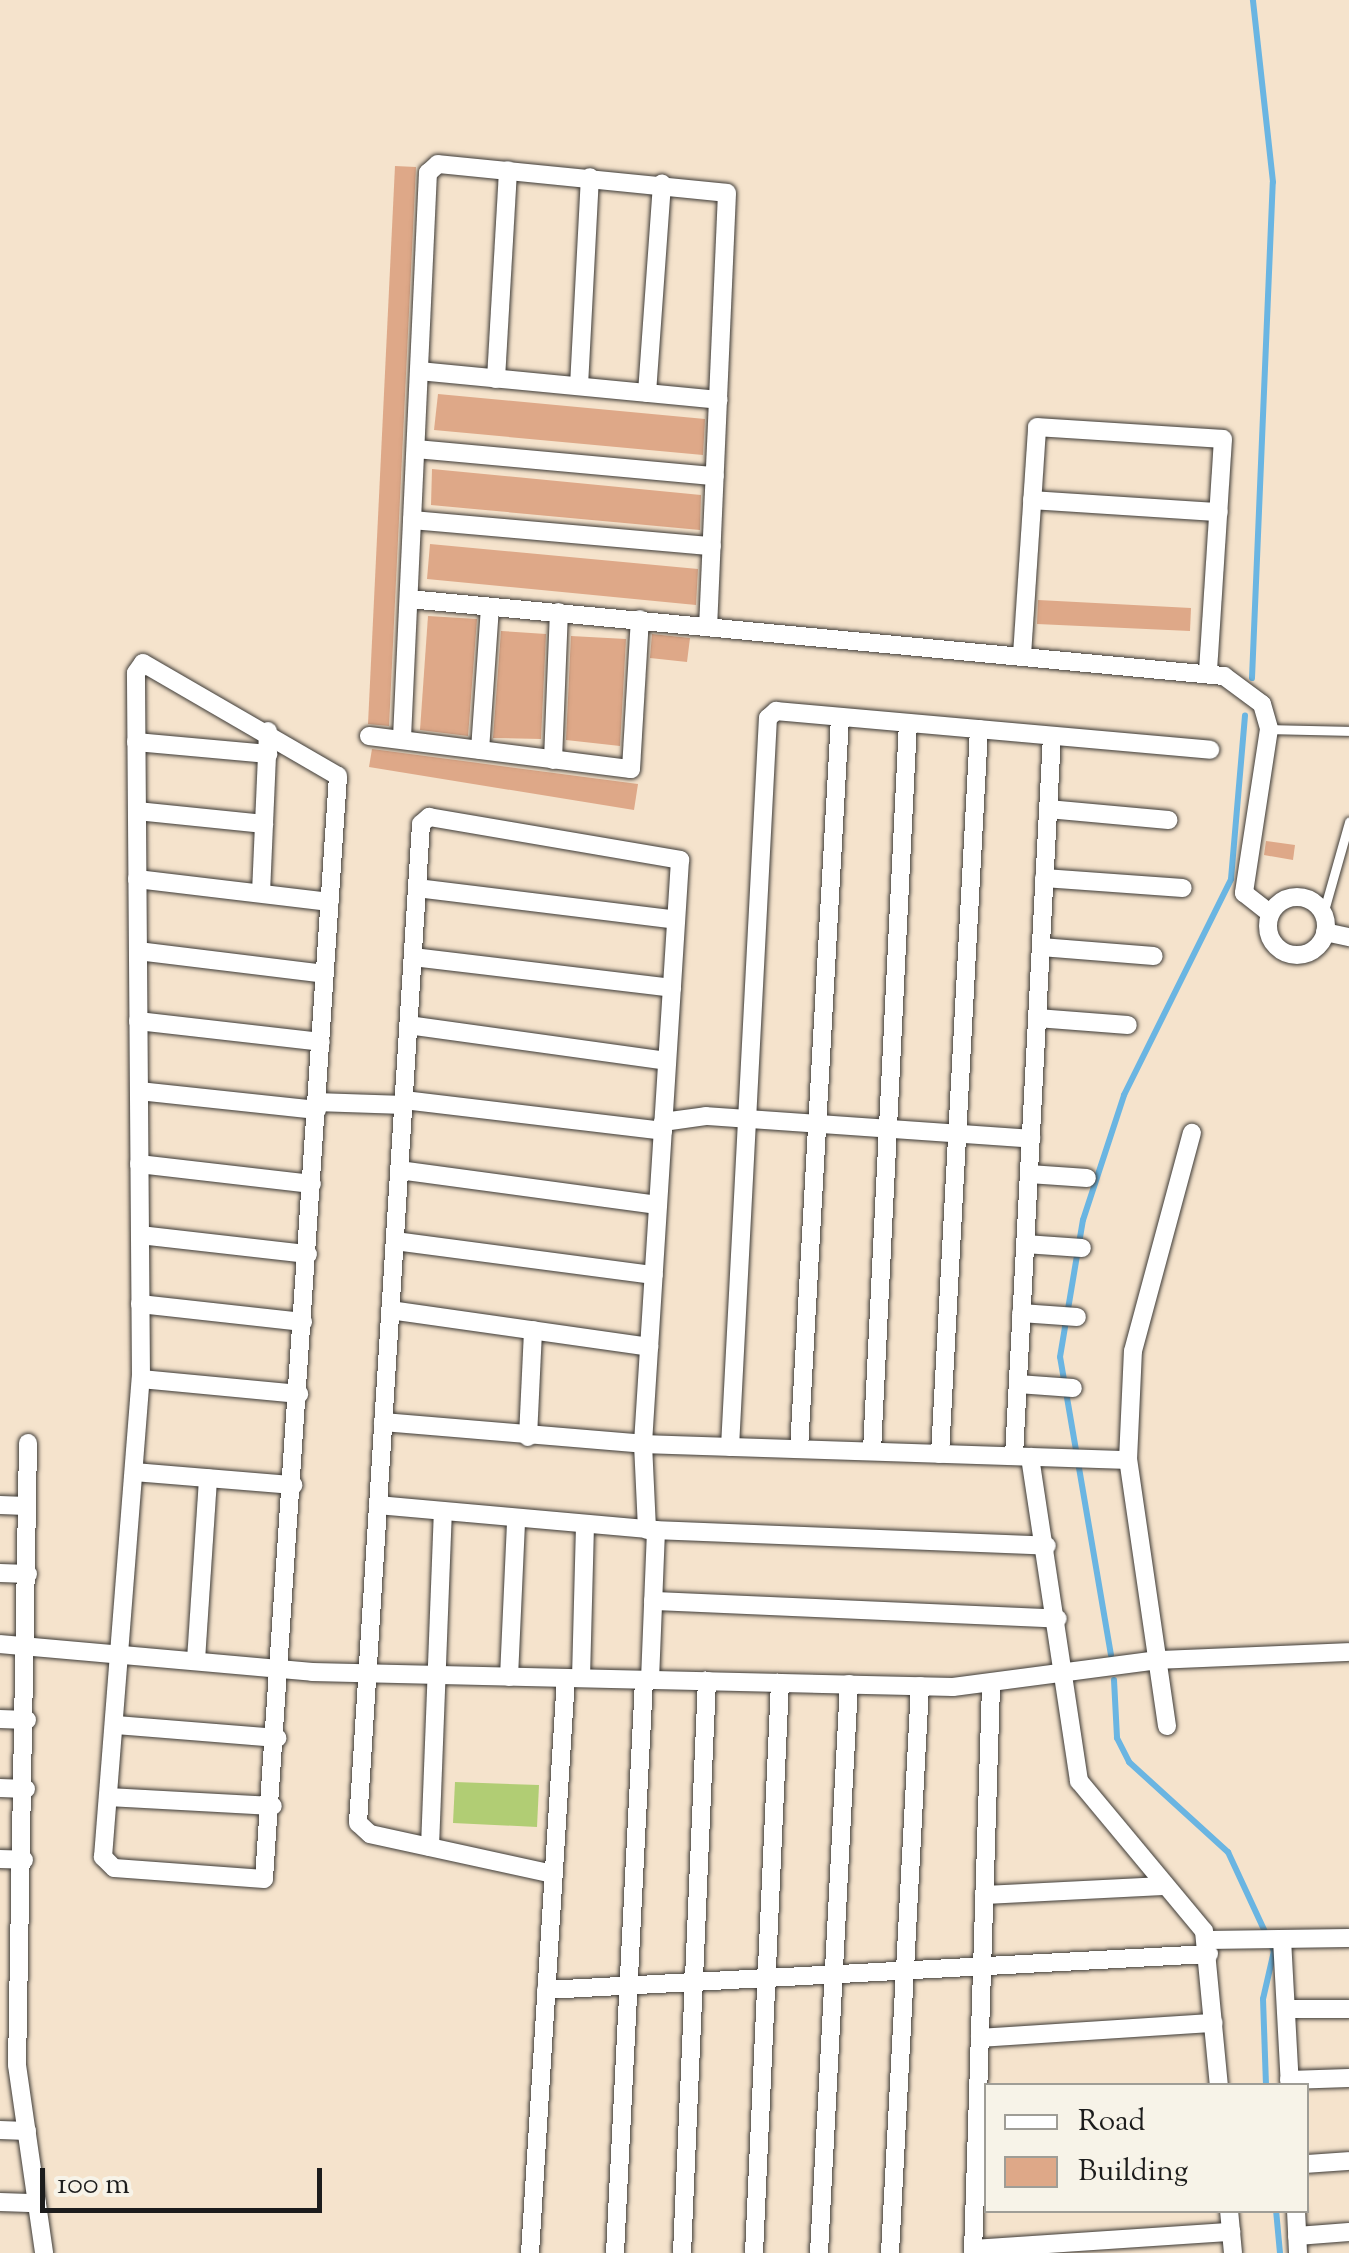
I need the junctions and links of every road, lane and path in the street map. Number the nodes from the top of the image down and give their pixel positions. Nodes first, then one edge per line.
1 (508, 170) junction
2 (590, 178) junction
3 (662, 184) junction
4 (419, 372) junction
5 (496, 379) junction
6 (578, 386) junction
7 (647, 393) junction
8 (719, 400) junction
9 (416, 449) junction
10 (715, 476) junction
11 (1032, 500) junction
12 (1219, 512) junction
13 (412, 520) junction
14 (712, 546) junction
15 (409, 600) junction
16 (490, 606) junction
17 (560, 612) junction
18 (640, 619) junction
19 (708, 626) junction
20 (1022, 655) junction
21 (1208, 672) junction
22 (840, 716) junction
23 (908, 722) junction
24 (979, 729) junction
25 (1268, 730) junction
26 (1349, 730) edge
27 (268, 731) junction
28 (369, 736) dead end
29 (1052, 736) junction
30 (402, 738) junction
31 (136, 742) junction
32 (480, 750) junction
33 (1210, 750) dead end
34 (268, 754) junction
35 (554, 760) junction
36 (1048, 809) junction
37 (137, 812) junction
38 (1170, 820) dead end
39 (1349, 822) edge
40 (264, 824) junction
41 (1044, 878) junction
42 (137, 879) junction
43 (417, 888) junction
44 (1183, 888) dead end
45 (262, 894) junction
46 (330, 902) junction
47 (1270, 913) junction
48 (676, 920) junction
49 (1324, 923) junction
50 (1349, 937) edge
51 (1041, 947) junction
52 (138, 951) junction
53 (1154, 956) dead end
54 (413, 957) junction
55 (325, 974) junction
56 (672, 988) junction
57 (1037, 1018) junction
58 (138, 1020) junction
59 (1128, 1025) dead end
60 (408, 1026) junction
61 (321, 1042) junction
62 (668, 1061) junction
63 (139, 1090) junction
64 (404, 1102) junction
65 (317, 1106) junction
66 (747, 1119) junction
67 (817, 1124) junction
68 (663, 1127) junction
69 (888, 1128) junction
70 (957, 1133) junction
71 (1192, 1133) dead end
72 (1031, 1138) junction
73 (139, 1164) junction
74 (399, 1170) junction
75 (1029, 1174) junction
76 (1086, 1178) dead end
77 (312, 1184) junction
78 (658, 1204) junction
79 (140, 1235) junction
80 (395, 1241) junction
81 (1025, 1244) junction
82 (1082, 1248) dead end
83 (308, 1254) junction
84 (654, 1275) junction
85 (140, 1304) junction
86 (390, 1310) junction
87 (1021, 1313) junction
88 (1077, 1317) dead end
89 (304, 1322) junction
90 (533, 1330) junction
91 (649, 1346) junction
92 (141, 1378) junction
93 (1018, 1384) junction
94 (1072, 1388) dead end
95 (299, 1394) junction
96 (383, 1422) junction
97 (528, 1437) junction
98 (28, 1443) dead end
99 (643, 1444) junction
100 (730, 1447) junction
101 (798, 1449) junction
102 (872, 1452) junction
103 (940, 1454) junction
104 (1022, 1456) junction
105 (1128, 1460) junction
106 (134, 1472) junction
107 (208, 1478) junction
108 (293, 1486) junction
109 (0, 1505) edge
110 (378, 1505) junction
111 (26, 1506) junction
112 (443, 1514) junction
113 (516, 1520) junction
114 (585, 1525) junction
115 (651, 1530) junction
116 (1047, 1546) junction
117 (0, 1573) edge
118 (28, 1574) junction
119 (654, 1602) junction
120 (1058, 1618) junction
121 (0, 1644) edge
122 (29, 1645) junction
123 (120, 1652) junction
124 (1349, 1652) edge
125 (196, 1660) junction
126 (1158, 1660) junction
127 (282, 1669) junction
128 (365, 1673) junction
129 (1067, 1674) junction
130 (435, 1675) junction
131 (509, 1677) junction
132 (573, 1678) junction
133 (647, 1680) junction
134 (707, 1681) junction
135 (780, 1683) junction
136 (849, 1684) junction
137 (991, 1685) junction
138 (920, 1686) junction
139 (0, 1719) edge
140 (27, 1720) junction
141 (116, 1725) junction
142 (1167, 1726) dead end
143 (277, 1738) junction
144 (0, 1788) edge
145 (26, 1790) junction
146 (108, 1796) junction
147 (273, 1806) junction
148 (430, 1847) junction
149 (0, 1859) edge
150 (24, 1860) junction
151 (553, 1874) junction
152 (1164, 1886) junction
153 (984, 1894) junction
154 (0, 1930) edge
155 (20, 1931) junction
156 (1349, 1938) edge
157 (1282, 1939) junction
158 (1208, 1947) junction
159 (982, 1970) junction
160 (905, 1974) junction
161 (834, 1977) junction
162 (766, 1980) junction
163 (694, 1983) junction
164 (630, 1986) junction
165 (546, 1990) junction
166 (10, 1999) edge
167 (1349, 2009) edge
168 (1286, 2010) junction
169 (1214, 2024) junction
170 (980, 2038) junction
171 (8, 2064) edge
172 (1349, 2078) edge
173 (1219, 2083) edge
174 (1289, 2083) edge
175 (982, 2105) edge
176 (0, 2130) edge
177 (27, 2131) junction
178 (1349, 2160) edge
179 (1309, 2164) edge
180 (981, 2176) edge
181 (0, 2202) edge
182 (37, 2204) junction
183 (1229, 2213) edge
184 (1296, 2213) edge
185 (1231, 2232) junction
186 (1349, 2232) edge
187 (1298, 2244) edge
188 (973, 2251) edge
189 (44, 2253) edge
190 (530, 2253) edge
191 (615, 2253) edge
192 (682, 2253) edge
193 (754, 2253) edge
194 (820, 2253) edge
195 (890, 2253) edge
196 (1232, 2253) edge

1 - 2 street
1 - 4 street
1 - 5 street
2 - 3 street
2 - 6 street
3 - 7 street
3 - 8 street
4 - 5 street
4 - 9 street
5 - 6 street
6 - 7 street
7 - 8 street
8 - 10 street
9 - 10 street
9 - 13 street
10 - 14 street
11 - 12 street
11 - 12 street
11 - 20 street
12 - 21 street
13 - 14 street
13 - 15 street
14 - 19 street
15 - 16 street
15 - 30 street
16 - 17 street
16 - 32 street
17 - 18 street
17 - 35 street
18 - 19 street
18 - 35 street
19 - 20 street
20 - 21 street
21 - 25 street
22 - 23 street
22 - 66 street
22 - 67 street
23 - 24 street
23 - 69 street
24 - 29 street
24 - 70 street
25 - 26 lane
25 - 47 street
27 - 31 street
27 - 34 street
27 - 46 street
28 - 30 street
29 - 33 street
29 - 36 street
30 - 32 street
31 - 34 street
31 - 37 street
32 - 35 street
34 - 40 street
36 - 38 street
36 - 41 street
37 - 40 street
37 - 42 street
39 - 49 lane
40 - 45 street
41 - 44 street
41 - 51 street
42 - 45 street
42 - 52 street
43 - 48 street
43 - 48 street
43 - 54 street
45 - 46 street
46 - 55 street
47 - 49 street
47 - 49 street
48 - 56 street
49 - 50 street
51 - 53 street
51 - 57 street
52 - 55 street
52 - 58 street
54 - 56 street
54 - 60 street
55 - 61 street
56 - 62 street
57 - 59 street
57 - 72 street
58 - 61 street
58 - 63 street
60 - 62 street
60 - 64 street
61 - 65 street
62 - 68 street
63 - 65 street
63 - 73 street
64 - 65 street
64 - 68 street
64 - 74 street
65 - 77 street
66 - 67 street
66 - 68 street
66 - 100 street
67 - 69 street
67 - 101 street
68 - 78 street
69 - 70 street
69 - 102 street
70 - 72 street
70 - 103 street
71 - 105 street
72 - 75 street
73 - 77 street
73 - 79 street
74 - 78 street
74 - 80 street
75 - 76 street
75 - 81 street
77 - 83 street
78 - 84 street
79 - 83 street
79 - 85 street
80 - 84 street
80 - 86 street
81 - 82 street
81 - 87 street
83 - 89 street
84 - 91 street
85 - 89 street
85 - 92 street
86 - 90 street
86 - 96 street
87 - 88 street
87 - 93 street
89 - 95 street
90 - 91 street
90 - 97 street
91 - 99 street
92 - 95 street
92 - 106 street
93 - 94 street
93 - 104 street
95 - 108 street
96 - 97 street
96 - 110 street
97 - 99 street
98 - 111 street
99 - 100 street
99 - 115 street
100 - 101 street
101 - 102 street
102 - 103 street
103 - 104 street
104 - 105 street
104 - 116 street
105 - 126 street
106 - 107 street
106 - 123 street
107 - 108 street
107 - 125 street
108 - 127 street
109 - 111 street
110 - 112 street
110 - 128 street
111 - 118 street
112 - 113 street
112 - 130 street
113 - 114 street
113 - 131 street
114 - 115 street
114 - 132 street
115 - 116 street
115 - 119 street
116 - 120 street
117 - 118 street
118 - 122 street
119 - 120 street
119 - 133 street
120 - 129 street
121 - 122 street
122 - 123 street
122 - 140 street
123 - 125 street
123 - 141 street
124 - 126 street
125 - 127 street
126 - 129 street
126 - 142 street
127 - 128 street
127 - 143 street
128 - 130 street
128 - 148 street
129 - 137 street
129 - 152 street
130 - 131 street
130 - 148 street
131 - 132 street
132 - 133 street
132 - 151 street
133 - 134 street
133 - 164 street
134 - 135 street
134 - 163 street
135 - 136 street
135 - 162 street
136 - 138 street
136 - 161 street
137 - 138 street
137 - 153 street
138 - 160 street
139 - 140 street
140 - 145 street
141 - 143 street
141 - 146 street
143 - 147 street
144 - 145 street
145 - 150 street
146 - 147 street
146 - 147 street
148 - 151 street
149 - 150 street
150 - 155 street
151 - 165 street
152 - 153 street
152 - 158 street
153 - 159 street
154 - 155 street
155 - 166 street
156 - 157 street
157 - 158 street
157 - 168 street
158 - 159 street
158 - 169 street
159 - 160 street
159 - 170 street
160 - 161 street
160 - 195 street
161 - 162 street
161 - 194 street
162 - 163 street
162 - 193 street
163 - 164 street
163 - 192 street
164 - 165 street
164 - 191 street
165 - 190 street
166 - 171 street
167 - 168 street
168 - 174 street
169 - 170 street
169 - 173 street
170 - 175 street
171 - 177 street
172 - 174 street
175 - 180 street
176 - 177 street
177 - 182 street
178 - 179 street
180 - 188 street
181 - 182 street
182 - 189 street
183 - 185 street
184 - 187 street
185 - 188 street
185 - 196 street
186 - 187 street

